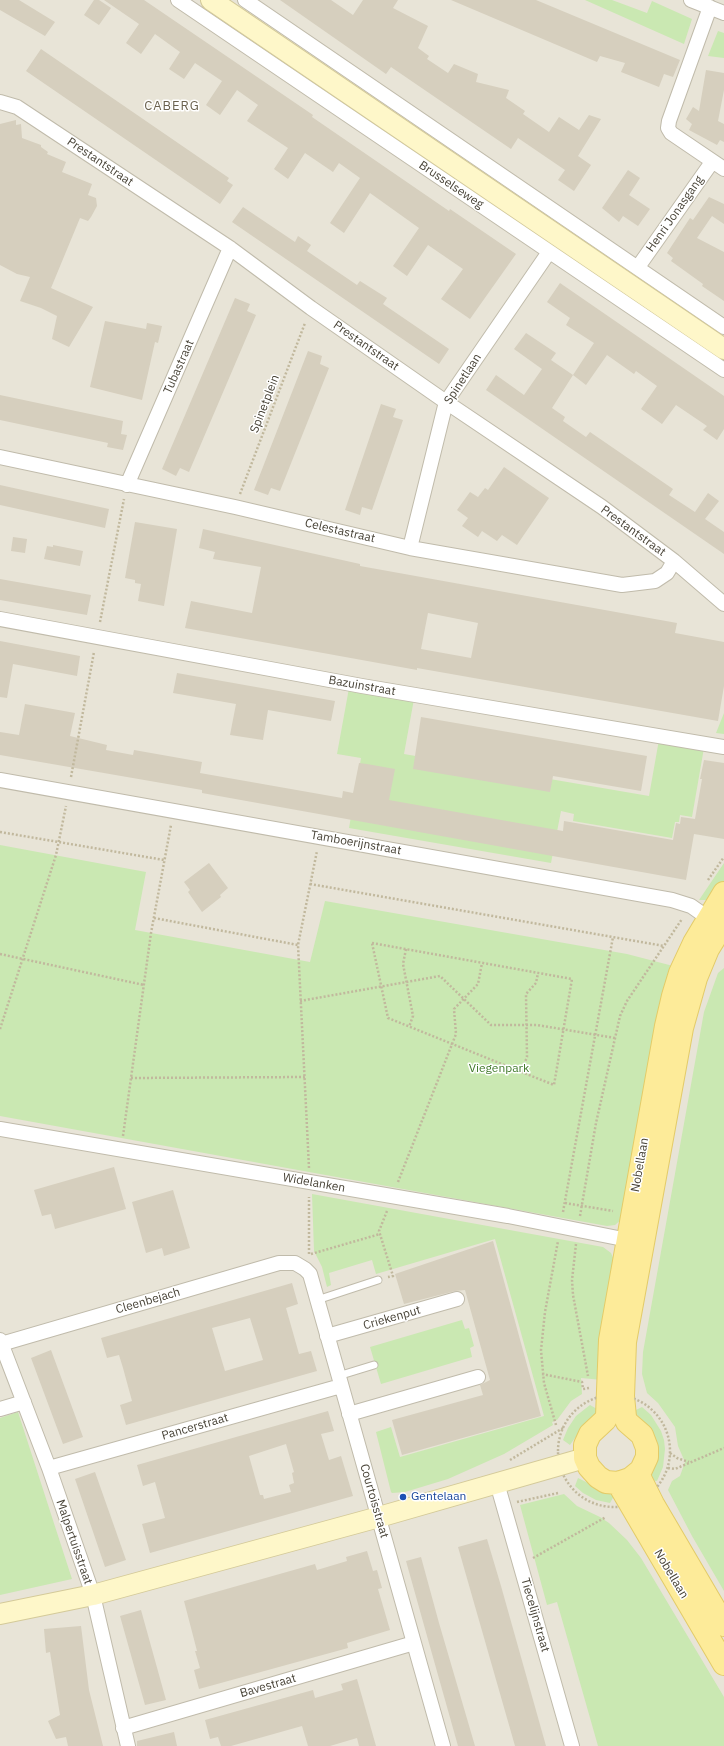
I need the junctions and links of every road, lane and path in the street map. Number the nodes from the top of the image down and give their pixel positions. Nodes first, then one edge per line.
1 (178, 0) edge
2 (211, 0) edge
3 (245, 0) edge
4 (691, 0) edge
5 (710, 7) junction
6 (724, 13) edge
7 (0, 102) edge
8 (712, 162) junction
9 (724, 169) edge
10 (230, 248) junction
11 (549, 252) junction
12 (638, 267) junction
13 (311, 308) junction
14 (724, 327) edge
15 (724, 349) edge
16 (724, 370) edge
17 (446, 402) junction
18 (0, 457) edge
19 (127, 485) junction
20 (235, 507) junction
21 (410, 548) junction
22 (674, 561) junction
23 (724, 604) edge
24 (0, 620) edge
25 (724, 747) edge
26 (0, 780) edge
27 (69, 792) junction
28 (173, 810) junction
29 (0, 832) edge
30 (320, 837) junction
31 (59, 841) junction
32 (724, 857) edge
33 (164, 860) junction
34 (310, 884) junction
35 (716, 888) edge
36 (154, 918) junction
37 (714, 920) edge
38 (613, 937) junction
39 (298, 945) junction
40 (664, 946) junction
41 (406, 949) junction
42 (0, 954) edge
43 (23, 958) junction
44 (482, 963) junction
45 (538, 973) junction
46 (406, 981) junction
47 (144, 985) junction
48 (381, 986) junction
49 (463, 999) junction
50 (300, 1001) junction
51 (527, 1025) junction
52 (409, 1027) junction
53 (0, 1029) edge
54 (564, 1029) junction
55 (595, 1034) junction
56 (614, 1038) junction
57 (451, 1044) junction
58 (521, 1072) junction
59 (304, 1077) junction
60 (131, 1078) junction
61 (0, 1129) edge
62 (122, 1151) junction
63 (309, 1182) junction
64 (392, 1196) junction
65 (578, 1230) junction
66 (380, 1234) junction
67 (628, 1240) junction
68 (302, 1262) junction
69 (378, 1280) joint
70 (317, 1300) junction
71 (457, 1300) dead end
72 (327, 1336) junction
73 (1, 1342) edge
74 (374, 1365) dead end
75 (542, 1374) dead end
76 (478, 1377) dead end
77 (340, 1381) junction
78 (604, 1395) junction
79 (24, 1402) junction
80 (0, 1409) edge
81 (349, 1414) junction
82 (616, 1420) junction
83 (564, 1427) junction
84 (724, 1448) edge
85 (670, 1453) junction
86 (585, 1458) junction
87 (690, 1462) junction
88 (560, 1465) junction
89 (49, 1468) junction
90 (668, 1468) junction
91 (638, 1474) junction
92 (497, 1483) junction
93 (618, 1484) junction
94 (558, 1493) dead end
95 (639, 1500) junction
96 (503, 1505) junction
97 (379, 1517) junction
98 (606, 1517) dead end
99 (520, 1565) junction
100 (93, 1595) junction
101 (0, 1614) edge
102 (724, 1624) edge
103 (414, 1643) junction
104 (722, 1655) edge
105 (123, 1728) junction
106 (128, 1746) edge
107 (443, 1746) edge
108 (572, 1746) edge

1 - 11 street, Brusselseweg
2 - 15 street, Brusselseweg
3 - 12 street
4 - 5 street
5 - 6 street
5 - 8 street
7 - 10 street, Prestantstraat
8 - 9 street
8 - 12 street, Henri Jonasgang
10 - 13 street, Prestantstraat
10 - 19 street, Tubastraat
11 - 16 street, Brusselseweg
11 - 17 street, Spinetlaan
12 - 14 street
13 - 17 street, Prestantstraat
13 - 20 path, Spinetplein
17 - 21 street, Spinetlaan
17 - 22 street, Prestantstraat
18 - 19 street, Celestastraat
19 - 20 street, Celestastraat
20 - 21 street, Celestastraat
21 - 22 street, Celestastraat
22 - 23 street, Prestantstraat
24 - 25 street, Bazuinstraat
26 - 27 street, Tamboerijnstraat
27 - 28 street, Tamboerijnstraat
27 - 31 path
28 - 30 street, Tamboerijnstraat
28 - 33 path
29 - 31 path
30 - 34 path
30 - 37 street, Tamboerijnstraat
31 - 33 path
31 - 43 path
32 - 35 path
33 - 36 path
34 - 38 path
34 - 39 path
35 - 37 main road
36 - 39 path
36 - 47 path
37 - 40 path
37 - 67 main road, Nobellaan
37 - 78 main road, Nobellaan
38 - 40 path
38 - 55 path
39 - 50 path
40 - 56 path
41 - 44 path
41 - 46 path
41 - 48 path
42 - 43 path
43 - 47 path
43 - 53 path
44 - 45 path
44 - 49 path
45 - 51 path
45 - 54 path
46 - 48 path
46 - 49 path
46 - 52 path
47 - 60 path
48 - 50 path
48 - 52 path
49 - 51 path
49 - 57 path
50 - 59 path
51 - 54 path
51 - 58 path
52 - 57 path
54 - 55 path
54 - 58 path
55 - 56 path
56 - 65 path
57 - 58 path
57 - 64 path
59 - 60 path
59 - 63 path
60 - 62 path
61 - 62 street, Widelanken
62 - 63 street, Widelanken
63 - 64 street, Widelanken
63 - 68 path
64 - 65 street, Widelanken
64 - 66 path
65 - 67 street, Widelanken
65 - 78 path
66 - 68 path
66 - 69 path
67 - 78 main road, Nobellaan
68 - 70 street, Courtoisstraat
68 - 73 street, Cleenbejach
69 - 70 lane
70 - 72 street, Courtoisstraat
71 - 72 street, Criekenput
72 - 77 street, Courtoisstraat
73 - 79 street, Malpertuisstraat
74 - 77 lane
75 - 78 path
76 - 81 street
77 - 81 street, Courtoisstraat
77 - 89 street, Pancerstraat
78 - 82 main road, Nobellaan
78 - 83 path
78 - 85 path
79 - 80 street
79 - 89 street, Malpertuisstraat
81 - 97 street, Courtoisstraat
82 - 86 main road
82 - 91 main road
83 - 88 path
83 - 92 path
84 - 87 path
85 - 87 path
85 - 90 path
86 - 88 street
86 - 93 main road
87 - 90 path
88 - 92 street
88 - 95 path
89 - 100 street, Malpertuisstraat
90 - 95 path
91 - 93 main road
91 - 95 main road, Nobellaan
92 - 96 street, Tiecelijnstraat
92 - 97 street
93 - 95 main road, Nobellaan
94 - 96 path
95 - 102 main road, Nobellaan
95 - 104 main road, Nobellaan
96 - 99 street, Tiecelijnstraat
97 - 100 street
97 - 103 street, Courtoisstraat
98 - 99 path
99 - 108 street, Tiecelijnstraat
100 - 101 street
100 - 105 street, Malpertuisstraat
103 - 105 street, Bavestraat
103 - 107 street, Courtoisstraat
105 - 106 street, Malpertuisstraat

